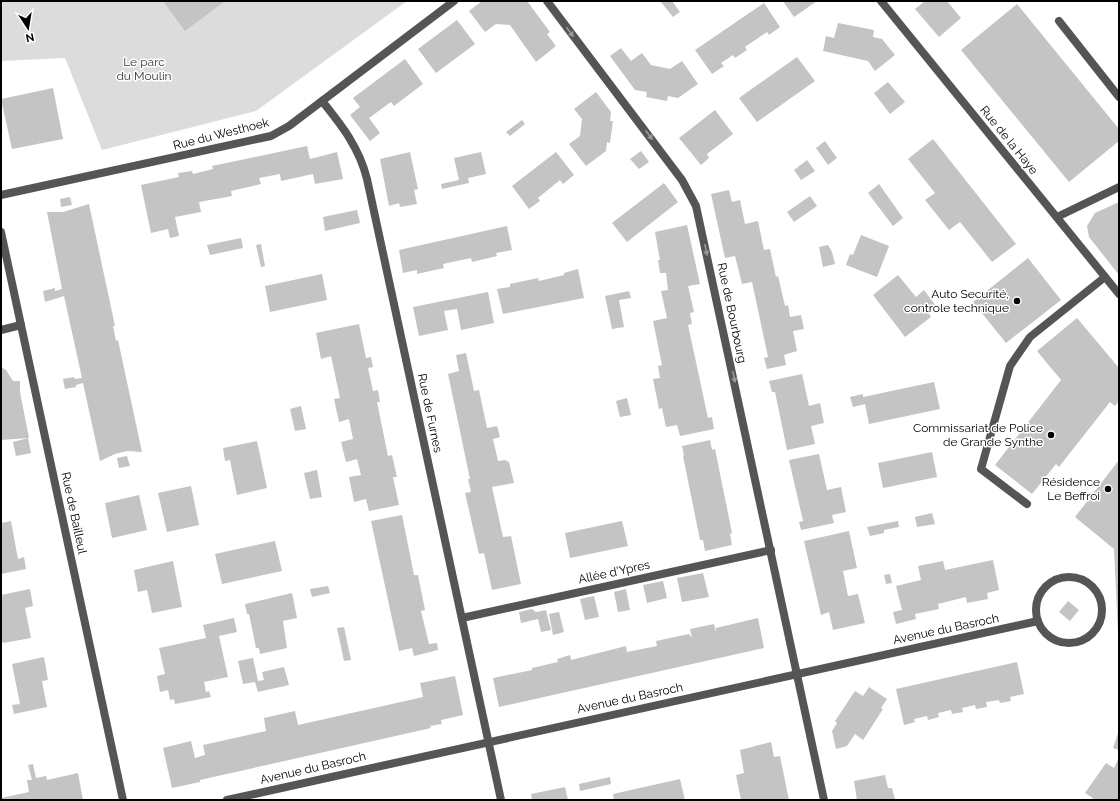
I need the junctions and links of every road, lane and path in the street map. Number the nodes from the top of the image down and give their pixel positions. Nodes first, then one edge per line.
1 (454, 1) edge
2 (546, 1) edge
3 (881, 1) edge
4 (1059, 21) dead end
5 (1119, 97) edge
6 (322, 101) junction
7 (1119, 187) edge
8 (1, 195) edge
9 (1057, 217) junction
10 (1, 232) edge
11 (1106, 277) junction
12 (1119, 294) edge
13 (21, 325) junction
14 (1, 330) edge
15 (1027, 504) dead end
16 (770, 550) junction
17 (462, 618) junction
18 (1038, 621) junction
19 (797, 674) junction
20 (489, 742) junction
21 (123, 800) edge
22 (227, 800) edge
23 (501, 800) edge
24 (824, 800) edge

1 - 6 street, Rue du Westhoek
2 -> 16 street, Rue de Bourbourg
3 - 9 street, Rue de la Haye
4 - 5 street
6 - 8 street, Rue du Westhoek
6 - 17 street, Rue de Furnes
7 - 9 street
9 - 11 street, Rue de la Haye
10 - 13 street, Rue de Bailleul
11 - 12 street, Rue de la Haye
11 - 15 street
13 - 14 street
13 - 21 street, Rue de Bailleul
16 - 17 street, Allée d'Ypres
16 - 19 street, Rue de Bourbourg
17 - 20 street, Rue de Furnes
18 - 18 street
18 - 19 street, Avenue du Basroch
19 - 20 street, Avenue du Basroch
19 - 24 street, Rue de Bourbourg
20 - 22 street, Avenue du Basroch
20 - 23 street, Rue de Furnes

